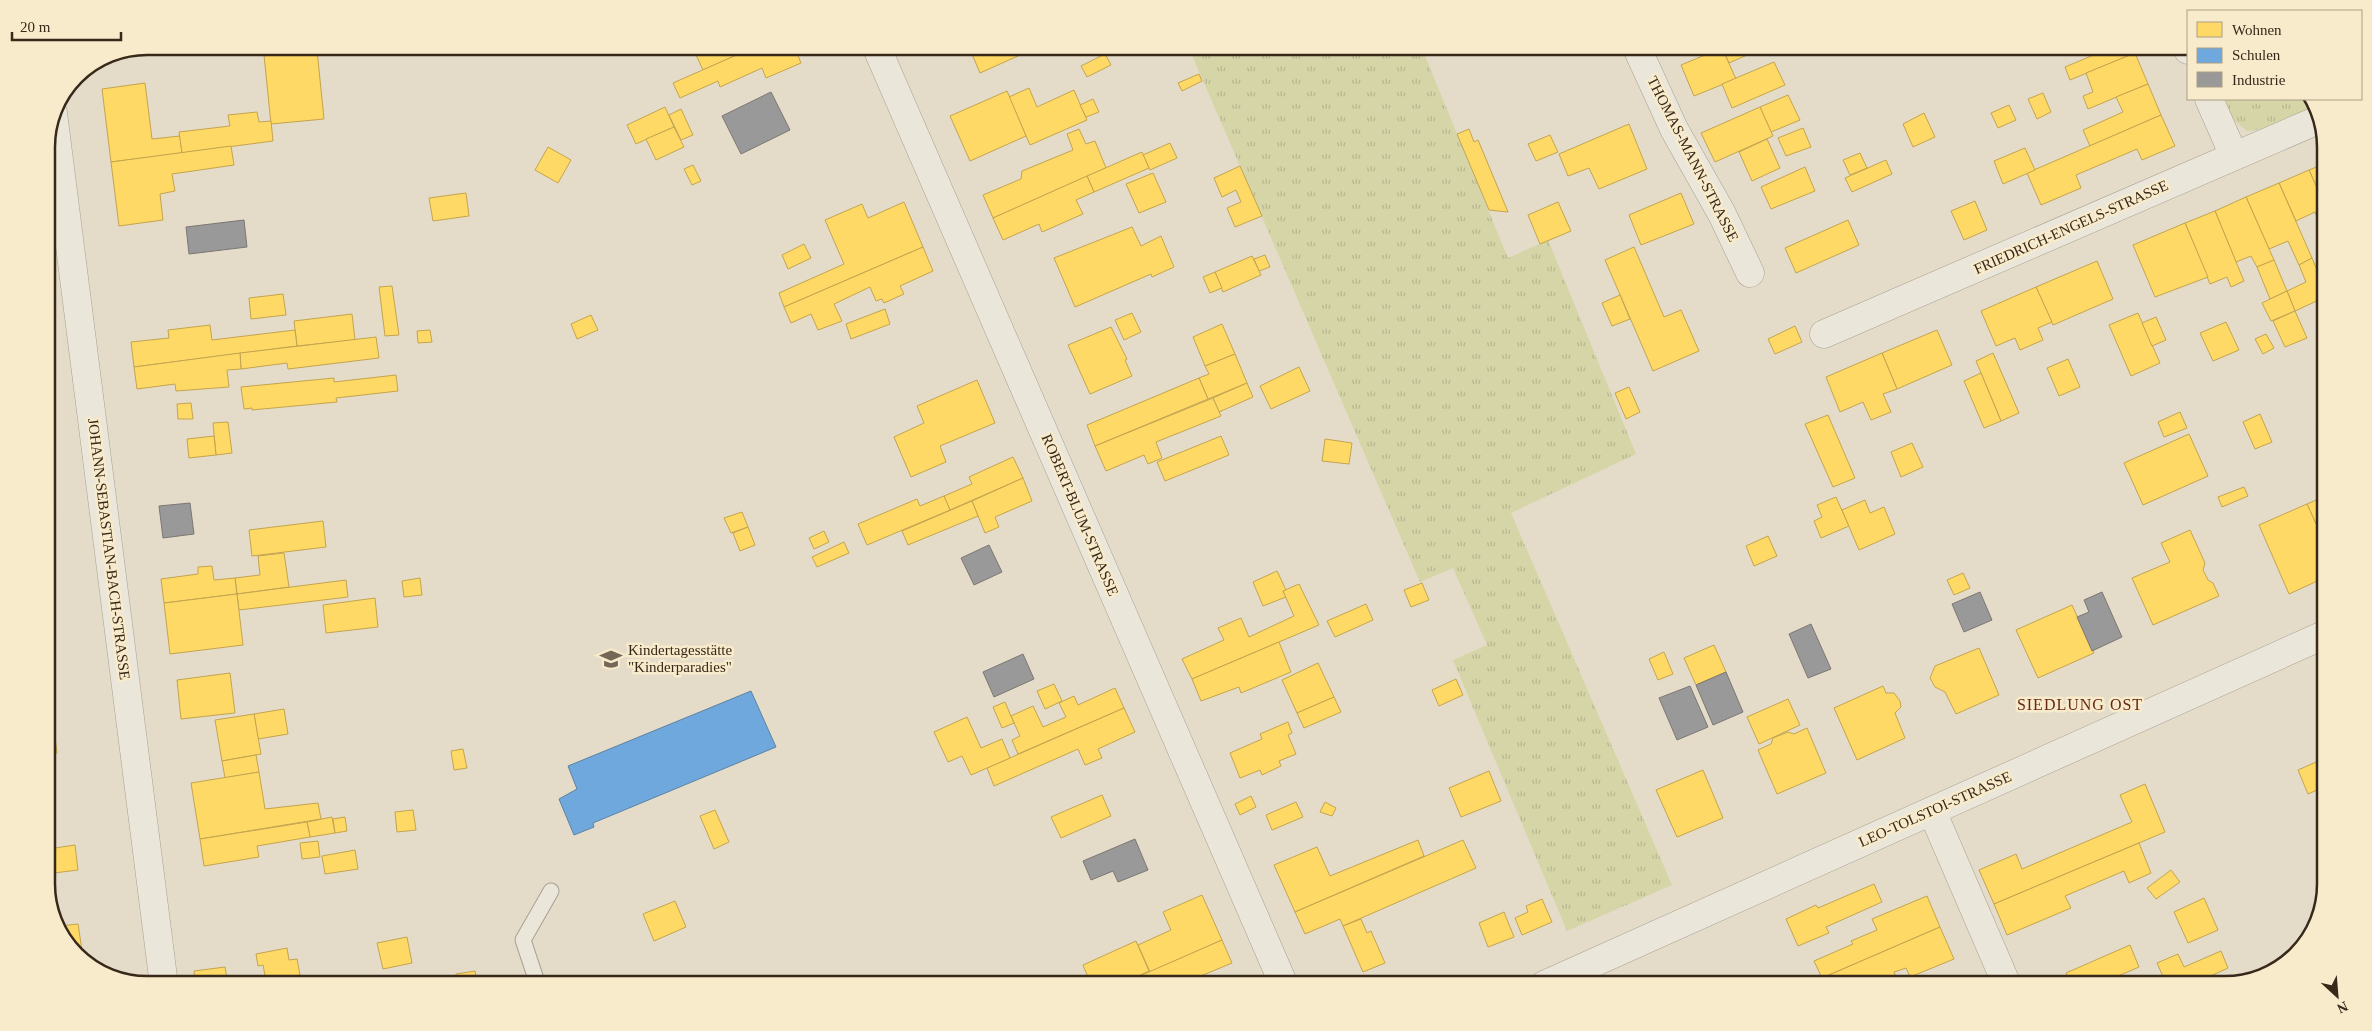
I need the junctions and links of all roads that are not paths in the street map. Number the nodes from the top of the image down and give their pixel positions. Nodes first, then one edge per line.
1 (880, 55) edge
2 (1640, 55) edge
3 (2209, 100) edge
4 (2313, 122) edge
5 (56, 135) edge
6 (2234, 156) junction
7 (1750, 272) dead end
8 (1824, 334) dead end
9 (2317, 638) edge
10 (1932, 811) junction
11 (551, 891) dead end
12 (163, 976) edge
13 (535, 976) edge
14 (1280, 976) edge
15 (1564, 976) edge
16 (2003, 976) edge

1 - 14 street, ROBERT-BLUM-STRASSE
2 - 7 street, THOMAS-MANN-STRASSE
3 - 6 street
4 - 6 street, FRIEDRICH-ENGELS-STRASSE
5 - 12 street, JOHANN-SEBASTIAN-BACH-STRASSE
6 - 8 street, FRIEDRICH-ENGELS-STRASSE
9 - 10 street, LEO-TOLSTOI-STRASSE
10 - 15 street, LEO-TOLSTOI-STRASSE
10 - 16 street
11 - 13 lane

